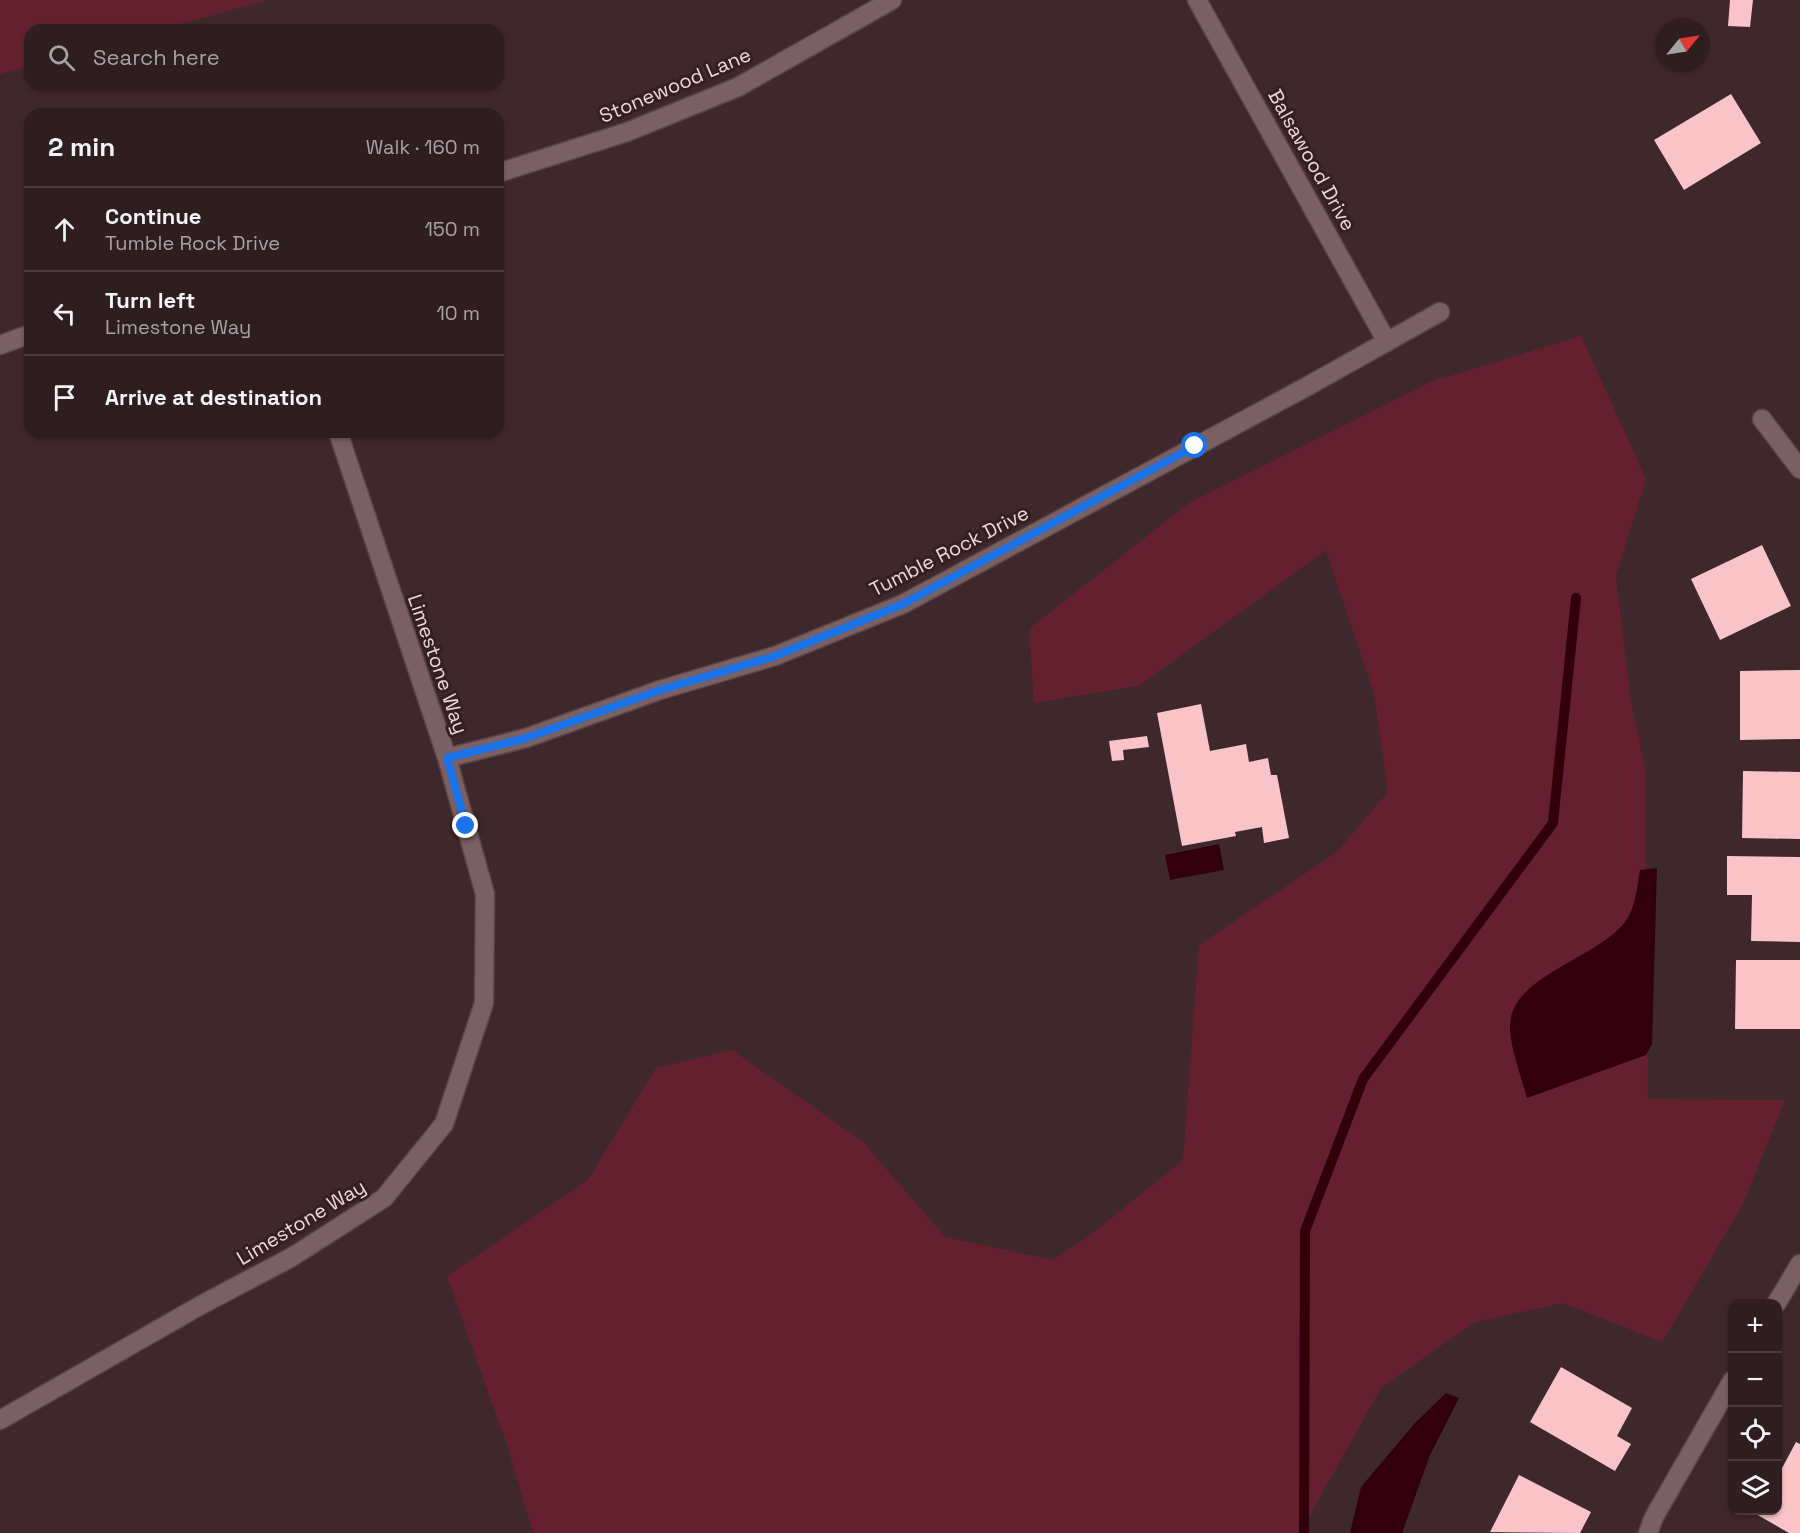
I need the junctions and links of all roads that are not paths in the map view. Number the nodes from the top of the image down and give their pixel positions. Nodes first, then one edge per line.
1 (892, 0) edge
2 (1197, 0) edge
3 (504, 171) edge
4 (1440, 312) dead end
5 (24, 336) edge
6 (1387, 342) junction
7 (0, 345) edge
8 (1762, 418) dead end
9 (340, 438) edge
10 (1800, 469) edge
11 (447, 758) junction
12 (1800, 1264) edge
13 (1779, 1299) edge
14 (1728, 1388) edge
15 (0, 1420) edge
16 (1648, 1533) edge

1 - 3 street, Stonewood Lane
2 - 6 street, Balsawood Drive
4 - 6 street, Tumble Rock Drive
5 - 7 street
6 - 11 street, Tumble Rock Drive
8 - 10 street
9 - 11 street, Limestone Way
11 - 15 street, Limestone Way
12 - 13 street
14 - 16 street

